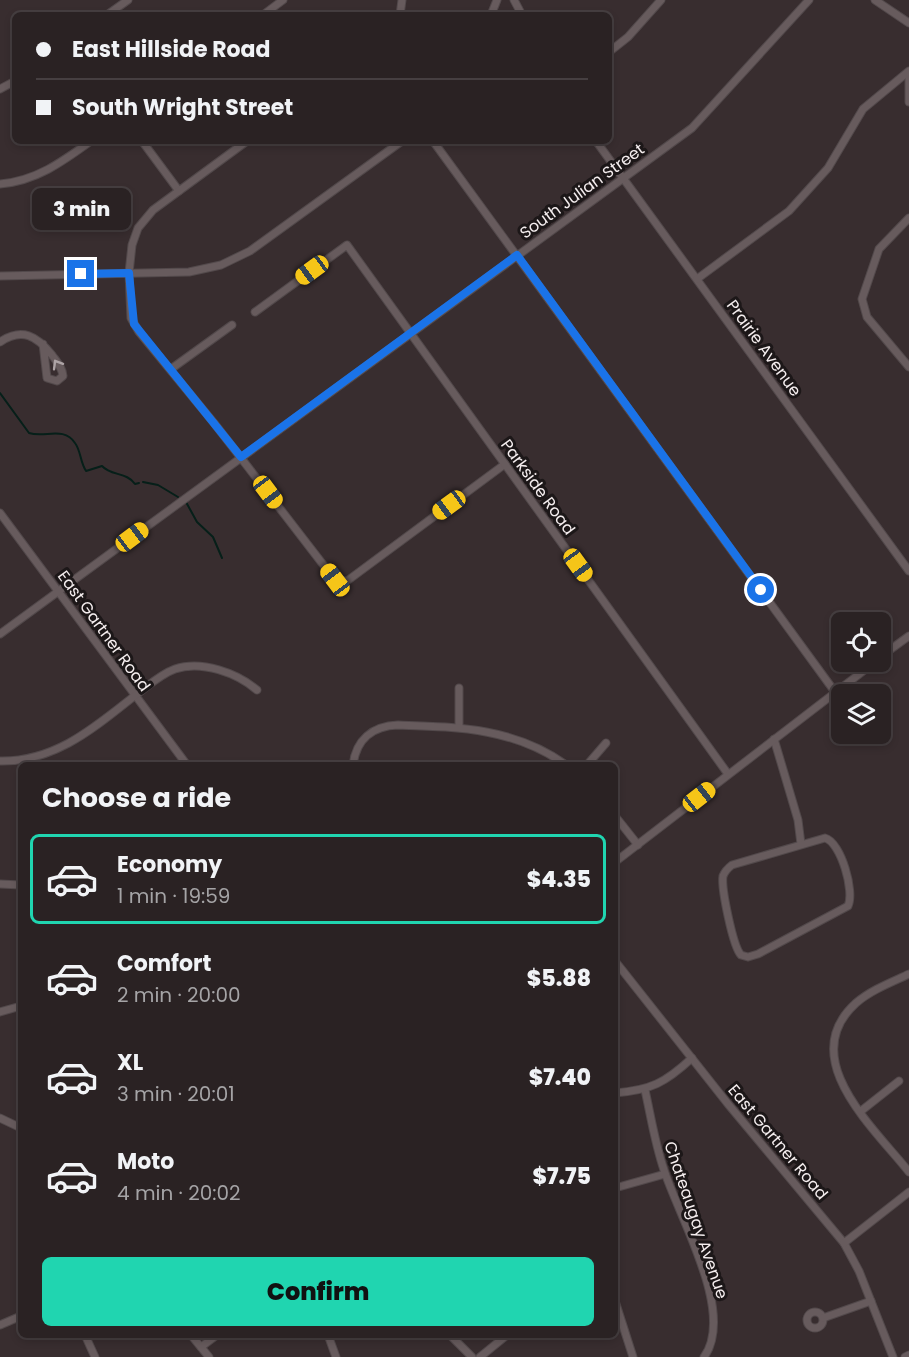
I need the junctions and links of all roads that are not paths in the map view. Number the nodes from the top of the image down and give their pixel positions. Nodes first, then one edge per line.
1 (128, 0) edge
2 (283, 0) edge
3 (661, 0) edge
4 (809, 0) edge
5 (875, 0) edge
6 (111, 12) edge
7 (267, 12) edge
8 (909, 23) edge
9 (612, 50) edge
10 (909, 73) edge
11 (909, 102) edge
12 (87, 144) edge
13 (144, 144) edge
14 (243, 144) edge
15 (398, 144) edge
16 (435, 144) edge
17 (598, 144) edge
18 (623, 178) junction
19 (0, 184) edge
20 (179, 191) junction
21 (909, 218) edge
22 (517, 255) junction
23 (129, 273) junction
24 (0, 276) edge
25 (697, 279) junction
26 (255, 312) dead end
27 (232, 325) dead end
28 (411, 334) junction
29 (0, 342) edge
30 (43, 344) junction
31 (909, 367) edge
32 (171, 369) junction
33 (241, 457) junction
34 (505, 464) junction
35 (0, 513) edge
36 (909, 571) edge
37 (58, 591) junction
38 (0, 634) edge
39 (909, 636) edge
40 (891, 649) edge
41 (862, 672) edge
42 (846, 684) edge
43 (831, 687) edge
44 (459, 688) dead end
45 (257, 690) dead end
46 (831, 695) edge
47 (135, 696) junction
48 (459, 727) junction
49 (774, 739) junction
50 (606, 743) dead end
51 (0, 761) edge
52 (185, 762) edge
53 (354, 762) edge
54 (561, 762) edge
55 (589, 762) edge
56 (728, 774) junction
57 (618, 820) edge
58 (638, 844) junction
59 (801, 844) junction
60 (618, 860) edge
61 (0, 884) edge
62 (18, 885) edge
63 (618, 965) edge
64 (909, 974) edge
65 (18, 1007) edge
66 (0, 1012) edge
67 (692, 1058) junction
68 (899, 1081) dead end
69 (645, 1089) junction
70 (618, 1093) edge
71 (861, 1111) junction
72 (0, 1118) edge
73 (18, 1127) edge
74 (909, 1172) edge
75 (665, 1174) junction
76 (618, 1187) edge
77 (909, 1192) edge
78 (844, 1243) junction
79 (871, 1301) junction
80 (618, 1310) edge
81 (18, 1317) edge
82 (823, 1318) dead end
83 (0, 1325) edge
84 (86, 1338) edge
85 (194, 1338) edge
86 (213, 1338) edge
87 (329, 1338) edge
88 (453, 1338) edge
89 (503, 1338) edge
90 (201, 1347) junction
91 (909, 1355) edge
92 (94, 1357) edge
93 (209, 1357) edge
94 (336, 1357) edge
95 (472, 1357) edge
96 (480, 1357) edge
97 (633, 1357) edge
98 (704, 1357) edge
99 (893, 1357) edge
100 (905, 1357) edge

1 - 6 street
2 - 7 street
3 - 9 street
4 - 18 street, South Julian Street
5 - 8 street
10 - 11 street
10 - 25 street
12 - 19 street
13 - 20 street
14 - 20 street
15 - 23 street
16 - 22 street
17 - 18 street, Prairie Avenue
18 - 22 street, South Julian Street
18 - 25 street, Prairie Avenue
20 - 23 street
21 - 31 street
22 - 28 street, South Julian Street
22 - 43 street
23 - 24 street
23 - 32 street
25 - 36 street, Prairie Avenue
26 - 28 street, Parkside Road
27 - 32 street
28 - 33 street, South Julian Street
28 - 34 street, Parkside Road
29 - 30 street
30 -> 30 street
32 - 33 street
33 - 34 street
33 - 37 street, South Julian Street
34 - 56 street, Parkside Road
35 - 37 street, East Gartner Road
37 - 38 street, South Julian Street
37 - 47 street, East Gartner Road
39 - 40 street
41 - 42 street
44 - 48 street
45 - 47 street
46 - 49 street
47 - 51 street
47 - 52 street, East Gartner Road
48 - 53 street
48 - 54 street
49 - 56 street
49 - 59 street
50 - 55 street
56 - 58 street
57 - 58 street
58 - 60 street
59 - 59 street
61 - 62 street
63 - 67 street, East Gartner Road
64 - 71 street
65 - 66 street
67 - 69 street
67 - 78 street, East Gartner Road
68 - 71 street
69 - 70 street
69 - 75 street, Chateaugay Avenue
71 - 74 street
72 - 73 street
75 - 76 street
75 - 98 street, Chateaugay Avenue
77 - 78 street
78 - 79 street, East Gartner Road
79 - 82 street
79 - 99 street, East Gartner Road
80 - 97 street
81 - 83 street
84 - 92 street
85 - 90 street
86 - 90 street
87 - 94 street
88 - 95 street
89 - 96 street
90 - 93 street
91 - 100 street

